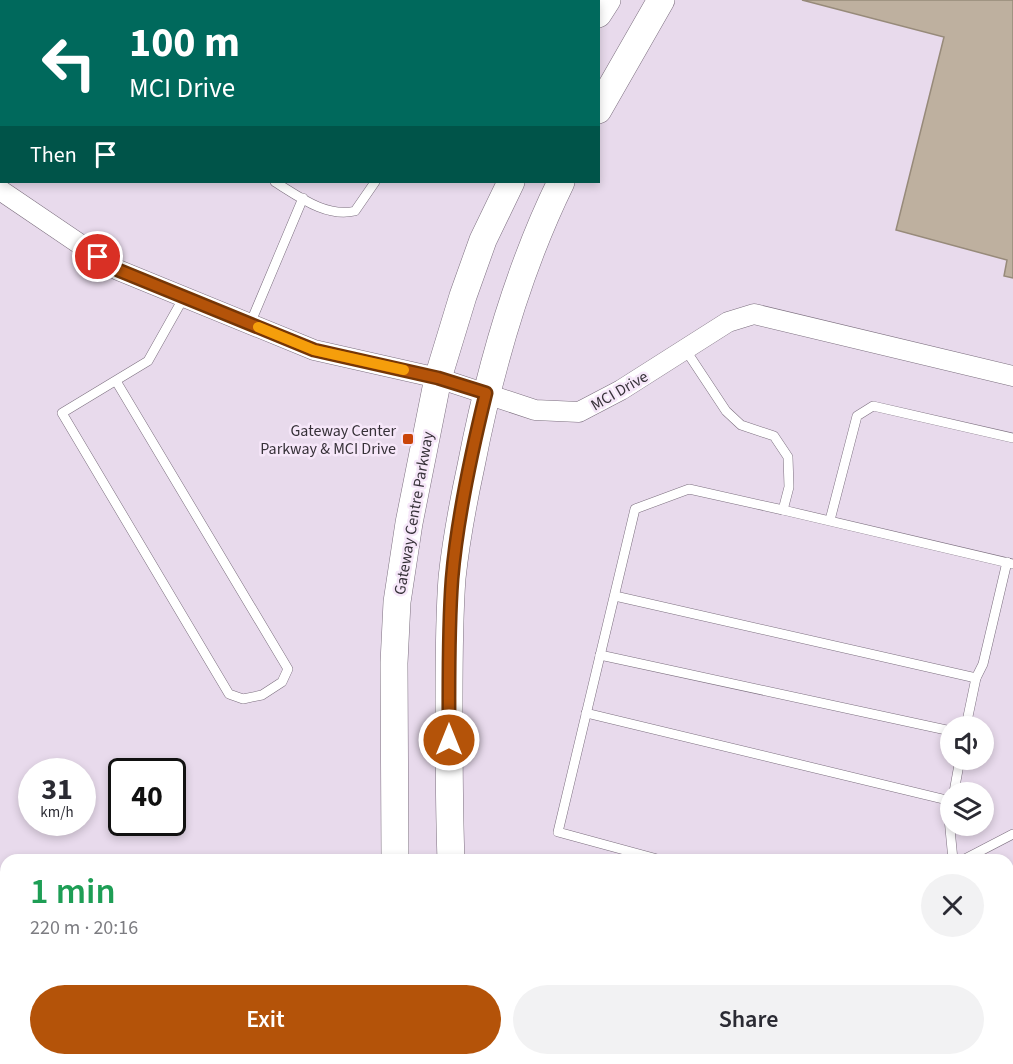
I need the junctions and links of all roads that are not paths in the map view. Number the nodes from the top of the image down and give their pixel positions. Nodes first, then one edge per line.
1 (661, 0) edge
2 (600, 107) edge
3 (276, 183) edge
4 (374, 183) edge
5 (511, 183) edge
6 (560, 183) edge
7 (0, 190) edge
8 (303, 198) junction
9 (183, 297) junction
10 (250, 324) junction
11 (685, 349) junction
12 (1013, 376) edge
13 (438, 378) junction
14 (116, 381) junction
15 (486, 393) junction
16 (1013, 438) edge
17 (783, 510) junction
18 (830, 520) junction
19 (1010, 563) edge
20 (615, 596) junction
21 (600, 655) junction
22 (976, 678) junction
23 (586, 713) junction
24 (968, 716) edge
25 (940, 729) edge
26 (940, 798) edge
27 (1013, 834) edge
28 (951, 836) edge
29 (395, 854) edge
30 (451, 854) edge
31 (639, 854) edge
32 (952, 854) edge
33 (975, 854) edge

1 - 2 street
3 - 8 lane
4 - 8 lane
5 - 13 street, Gateway Centre Parkway
6 - 15 street
7 - 9 street, MCI Drive
8 - 10 lane
9 - 10 street, MCI Drive
9 - 14 lane
10 - 13 street, MCI Drive
11 - 12 street, MCI Drive
11 - 15 street, MCI Drive
11 - 17 lane
13 - 15 street, MCI Drive
13 - 29 street, Gateway Centre Parkway
14 - 14 lane
15 - 30 street
16 - 18 lane
17 - 18 lane
17 - 20 lane
18 - 19 lane
19 - 22 lane
20 - 21 lane
20 - 22 lane
21 - 23 lane
21 - 25 lane
22 - 24 lane
23 - 26 lane
23 - 31 lane
27 - 33 lane
28 - 32 lane

